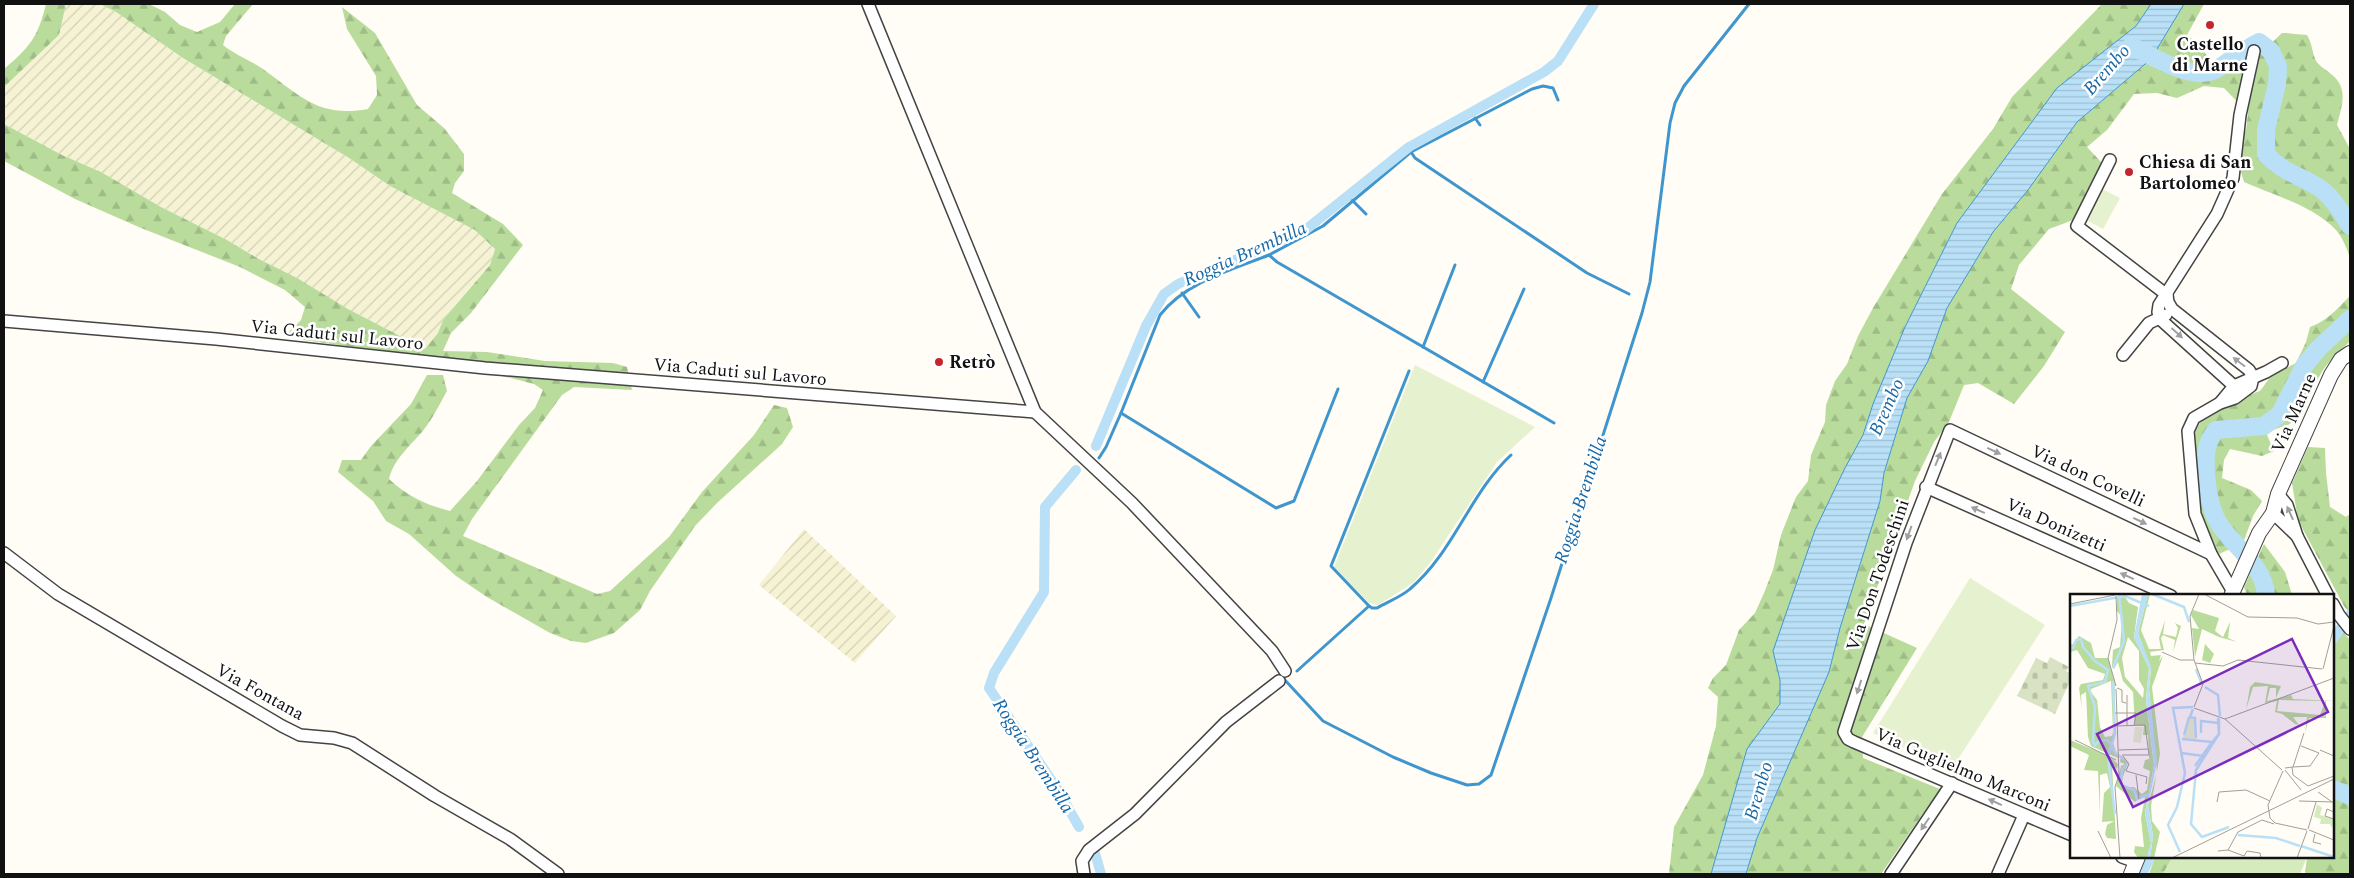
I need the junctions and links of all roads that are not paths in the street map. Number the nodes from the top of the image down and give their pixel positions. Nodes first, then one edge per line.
1 (868, 4) edge
2 (2254, 51) dead end
3 (2110, 160) dead end
4 (2167, 295) junction
5 (2172, 309) junction
6 (2160, 319) junction
7 (4, 321) edge
8 (2350, 353) edge
9 (2123, 355) dead end
10 (2282, 362) dead end
11 (2253, 377) junction
12 (2234, 386) junction
13 (2220, 403) junction
14 (1035, 412) junction
15 (1950, 430) joint
16 (1926, 487) junction
17 (2278, 494) junction
18 (2273, 513) junction
19 (2297, 536) junction
20 (4, 553) edge
21 (2211, 554) junction
22 (2231, 593) edge
23 (2167, 594) edge
24 (2327, 594) edge
25 (2334, 606) edge
26 (2350, 629) edge
27 (1286, 671) dead end
28 (1279, 681) dead end
29 (1844, 732) joint
30 (1952, 783) junction
31 (2024, 815) junction
32 (2070, 834) edge
33 (558, 874) edge
34 (1084, 874) edge
35 (1891, 874) edge
36 (1998, 874) edge

1 - 14 street
2 - 4 street
3 - 4 street
4 - 5 street
4 - 6 street
5 - 6 street
11 -> 5 street
6 - 9 street
6 -> 12 street
7 - 14 street, Via Caduti sul Lavoro
8 - 17 street, Via Marne
10 - 11 street
11 - 12 street
11 - 13 street
12 - 13 street
13 - 21 street
14 - 27 street
16 -> 15 street, Via Don Todeschini
15 -> 21 street, Via don Covelli
23 -> 16 street, Via Donizetti
16 -> 29 street, Via Don Todeschini
17 - 18 street, Via Marne
19 -> 17 street
18 - 19 street
18 - 22 street
19 - 24 street
20 - 33 street, Via Fontana
21 - 22 street
25 - 26 street
28 - 34 street
29 - 30 street, Via Guglielmo Marconi
31 -> 30 street, Via Guglielmo Marconi
30 -> 35 street
31 - 32 street, Via Guglielmo Marconi
31 - 36 street

